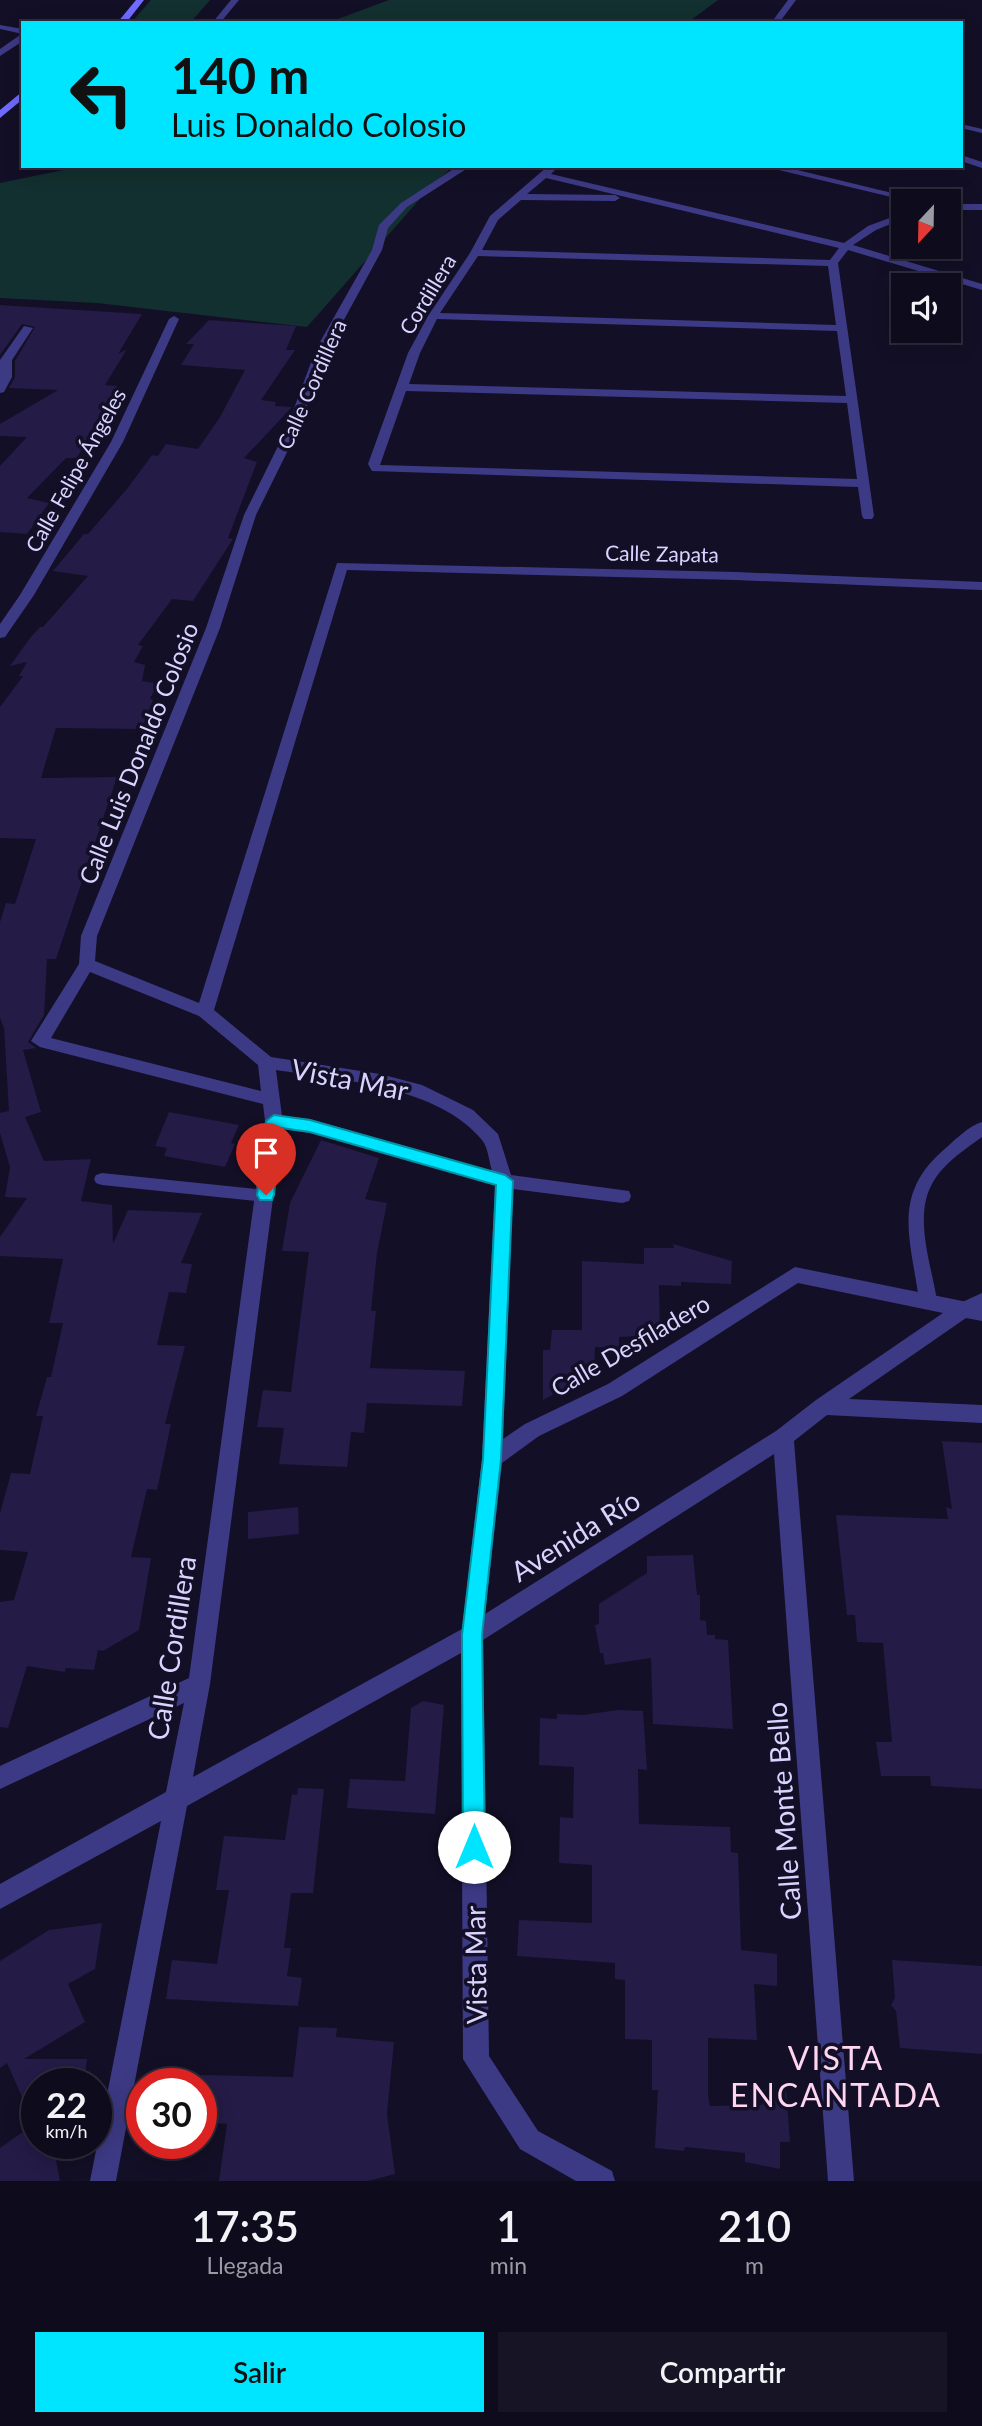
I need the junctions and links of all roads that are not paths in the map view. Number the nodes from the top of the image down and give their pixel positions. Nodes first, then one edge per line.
1 (140, 0) edge
2 (235, 0) edge
3 (792, 0) edge
4 (123, 21) edge
5 (218, 21) edge
6 (776, 21) edge
7 (0, 27) edge
8 (21, 33) edge
9 (21, 36) edge
10 (0, 52) edge
11 (21, 96) edge
12 (0, 115) edge
13 (963, 126) edge
14 (982, 131) edge
15 (963, 159) edge
16 (982, 164) edge
17 (462, 168) edge
18 (552, 168) edge
19 (776, 168) edge
20 (544, 174) junction
21 (891, 194) edge
22 (517, 197) junction
23 (650, 199) junction
24 (961, 207) edge
25 (982, 207) edge
26 (891, 220) edge
27 (844, 246) junction
28 (475, 253) junction
29 (833, 263) junction
30 (982, 287) edge
31 (433, 316) junction
32 (174, 319) dead end
33 (28, 328) dead end
34 (842, 328) junction
35 (402, 387) junction
36 (0, 390) edge
37 (850, 400) junction
38 (862, 483) junction
39 (867, 516) dead end
40 (236, 560) joint
41 (982, 586) edge
42 (0, 634) edge
43 (87, 964) junction
44 (205, 1012) junction
45 (267, 1062) junction
46 (273, 1110) junction
47 (982, 1128) edge
48 (102, 1179) dead end
49 (505, 1181) junction
50 (266, 1195) junction
51 (622, 1196) dead end
52 (928, 1301) junction
53 (976, 1307) edge
54 (823, 1406) junction
55 (982, 1414) edge
56 (783, 1437) junction
57 (492, 1459) junction
58 (472, 1635) junction
59 (199, 1684) junction
60 (0, 1778) edge
61 (179, 1797) junction
62 (0, 1897) edge
63 (103, 2181) edge
64 (602, 2181) edge
65 (841, 2181) edge

1 - 4 main road
2 - 5 lane
3 - 6 lane
7 - 8 street
9 - 10 street
11 - 12 main road
13 - 14 lane
15 - 16 street
17 - 40 street, Calle Cordillera
18 - 20 street, Cordillera
19 - 21 street
20 - 22 street, Cordillera
20 - 23 street
22 - 23 street
22 - 28 street, Cordillera
23 - 27 street
24 - 25 street
26 - 27 street
27 - 29 street
27 - 30 street
28 - 29 street
28 - 31 street, Cordillera
29 - 34 street
31 - 34 street
31 - 35 street, Cordillera
32 - 42 street, Calle Felipe Ángeles
33 - 36 street
34 - 37 street
35 - 37 street
35 - 38 street, Cordillera
37 - 38 street
38 - 39 street
40 - 43 street, Calle Luis Donaldo Colosio
41 - 44 street, Calle Zapata
43 - 44 street
43 - 46 street
44 - 45 street
45 - 46 street, Calle Cordillera
45 - 49 street, Vista Mar
46 - 49 street
46 - 50 street, Calle Cordillera
47 - 52 lane
48 - 50 lane
49 - 51 street
49 - 57 street, Vista Mar
50 - 59 street, Calle Cordillera
52 - 53 street
52 - 57 street, Calle Desfiladero
53 - 54 street, Avenida Río
54 - 55 street
54 - 56 street, Avenida Río
56 - 58 street, Avenida Río
56 - 65 street, Calle Monte Bello
57 - 58 street, Vista Mar
58 - 61 street, Avenida Río
58 - 64 street, Vista Mar
59 - 60 street
59 - 61 street, Calle Cordillera
61 - 62 street, Avenida Río
61 - 63 street, Calle Cordillera

